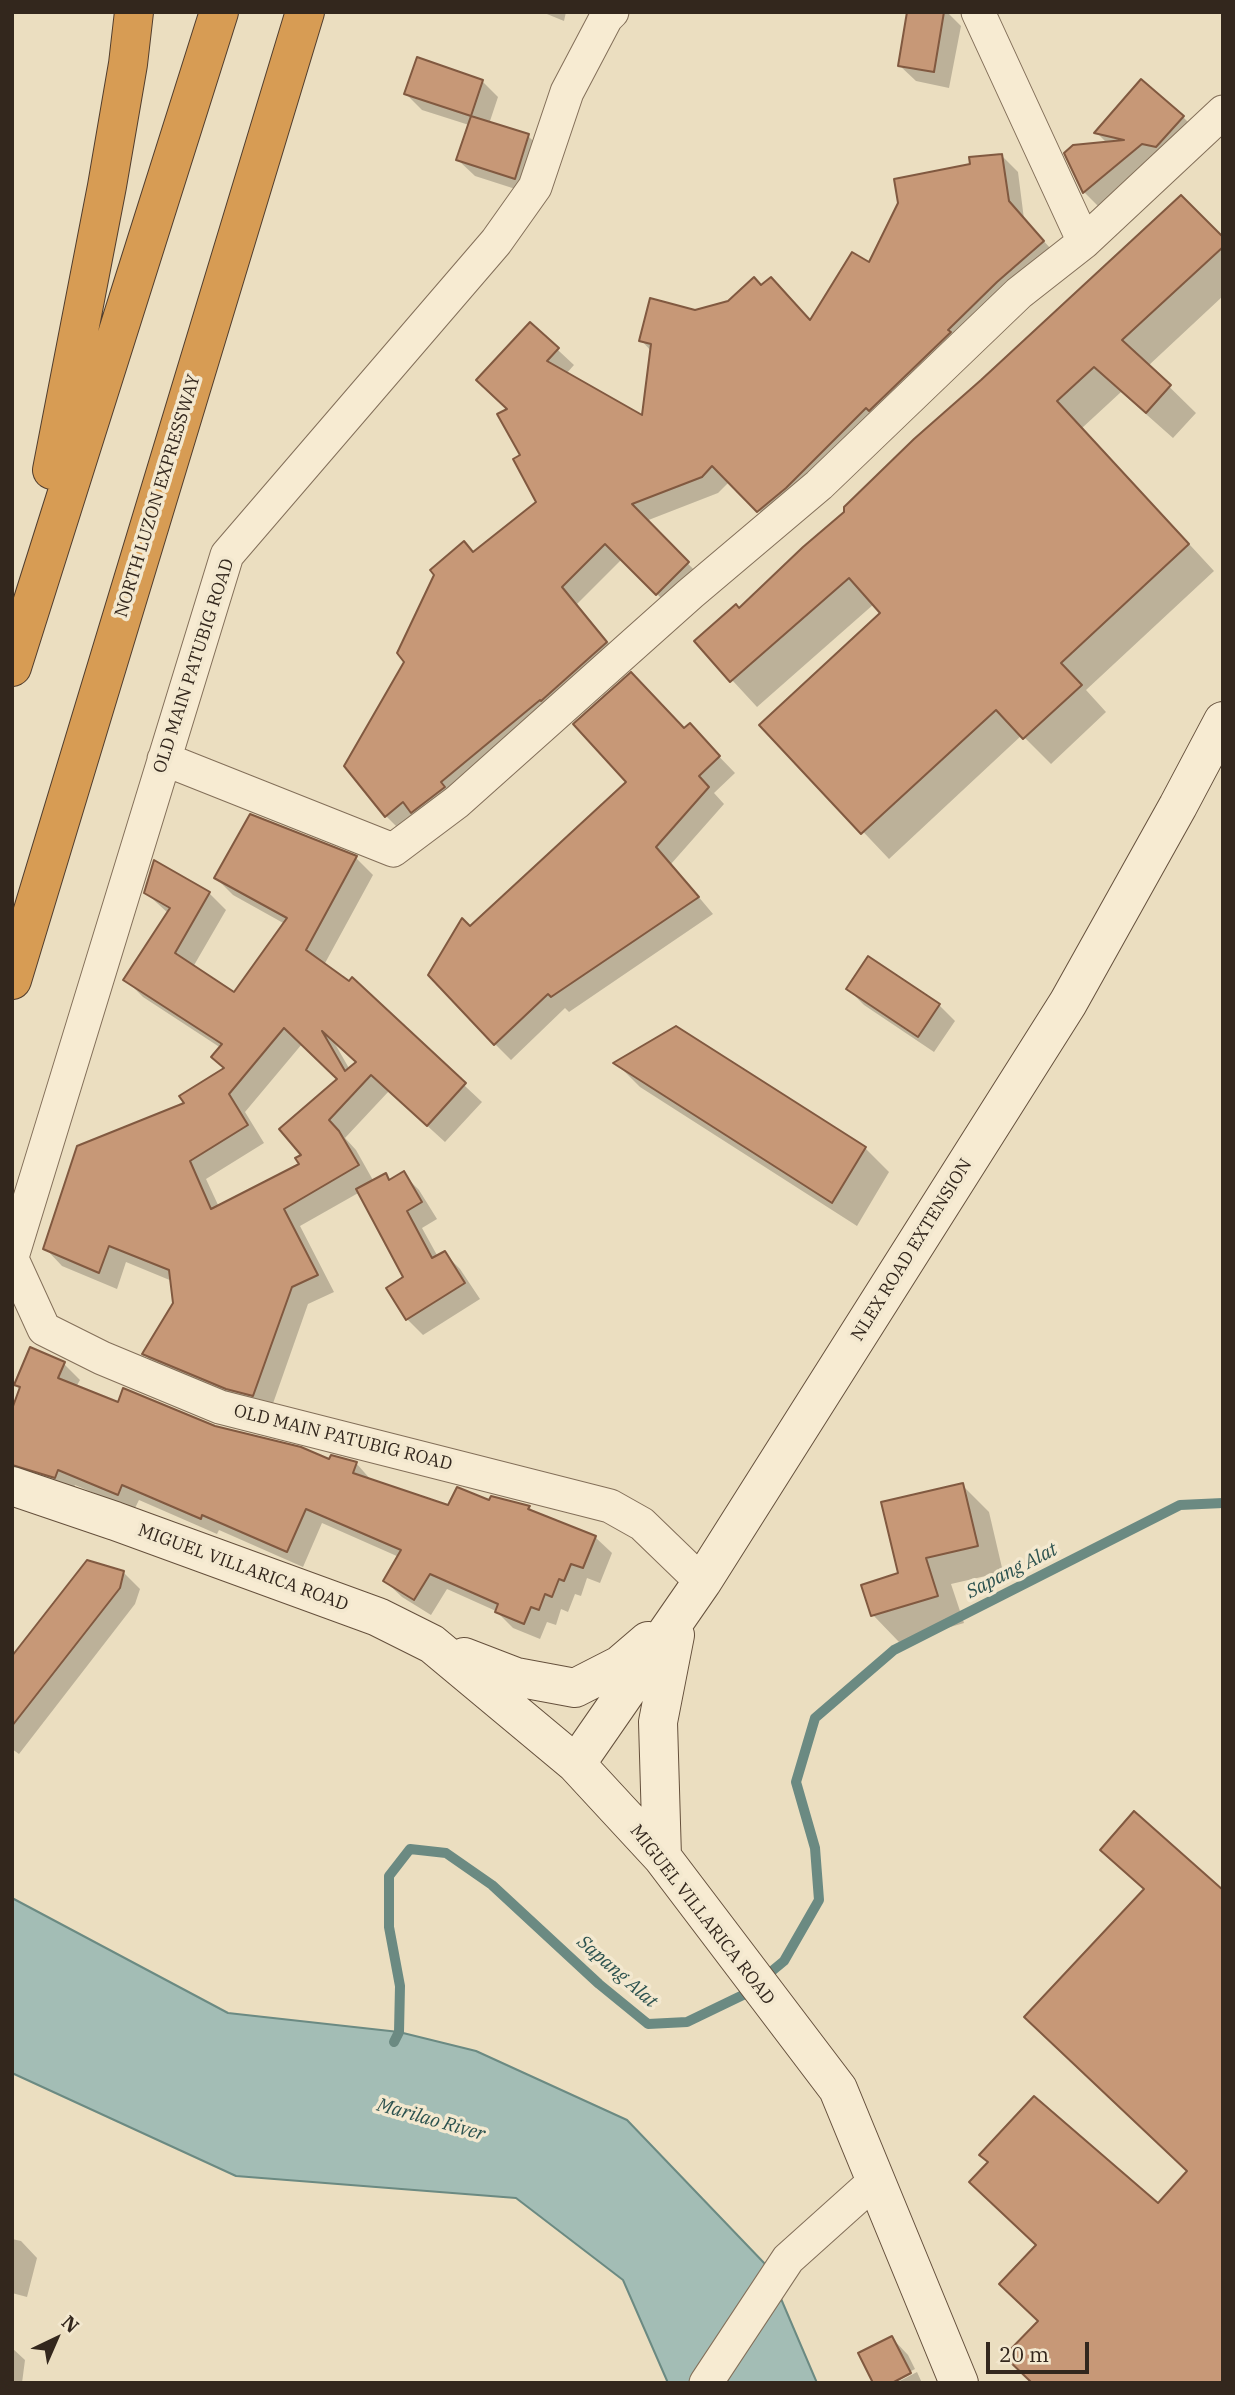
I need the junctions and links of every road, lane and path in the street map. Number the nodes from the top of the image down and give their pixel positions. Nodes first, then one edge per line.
1 (134, 12) edge
2 (219, 12) edge
3 (305, 12) edge
4 (612, 12) edge
5 (978, 12) edge
6 (1223, 112) edge
7 (1084, 242) junction
8 (14, 660) edge
9 (1223, 721) edge
10 (164, 759) junction
11 (12, 980) edge
12 (12, 1258) edge
13 (15, 1498) edge
14 (691, 1597) junction
15 (432, 1644) junction
16 (576, 1765) junction
17 (662, 1857) junction
18 (876, 2180) junction
19 (706, 2383) edge
20 (959, 2383) edge

1 - 8 highway
2 - 8 highway
3 - 11 highway, NORTH LUZON EXPRESSWAY
4 - 10 street, OLD MAIN PATUBIG ROAD
5 - 7 street
6 - 7 street
7 - 10 street
9 - 14 main road, NLEX ROAD EXTENSION
10 - 12 street, OLD MAIN PATUBIG ROAD
12 - 14 street, OLD MAIN PATUBIG ROAD
13 - 15 main road, MIGUEL VILLARICA ROAD
14 - 15 main road
14 - 16 main road, NLEX ROAD EXTENSION
14 - 17 main road
15 - 16 main road, MIGUEL VILLARICA ROAD
16 - 17 main road, MIGUEL VILLARICA ROAD
17 - 18 main road, MIGUEL VILLARICA ROAD
18 - 19 street
18 - 20 main road, MIGUEL VILLARICA ROAD

